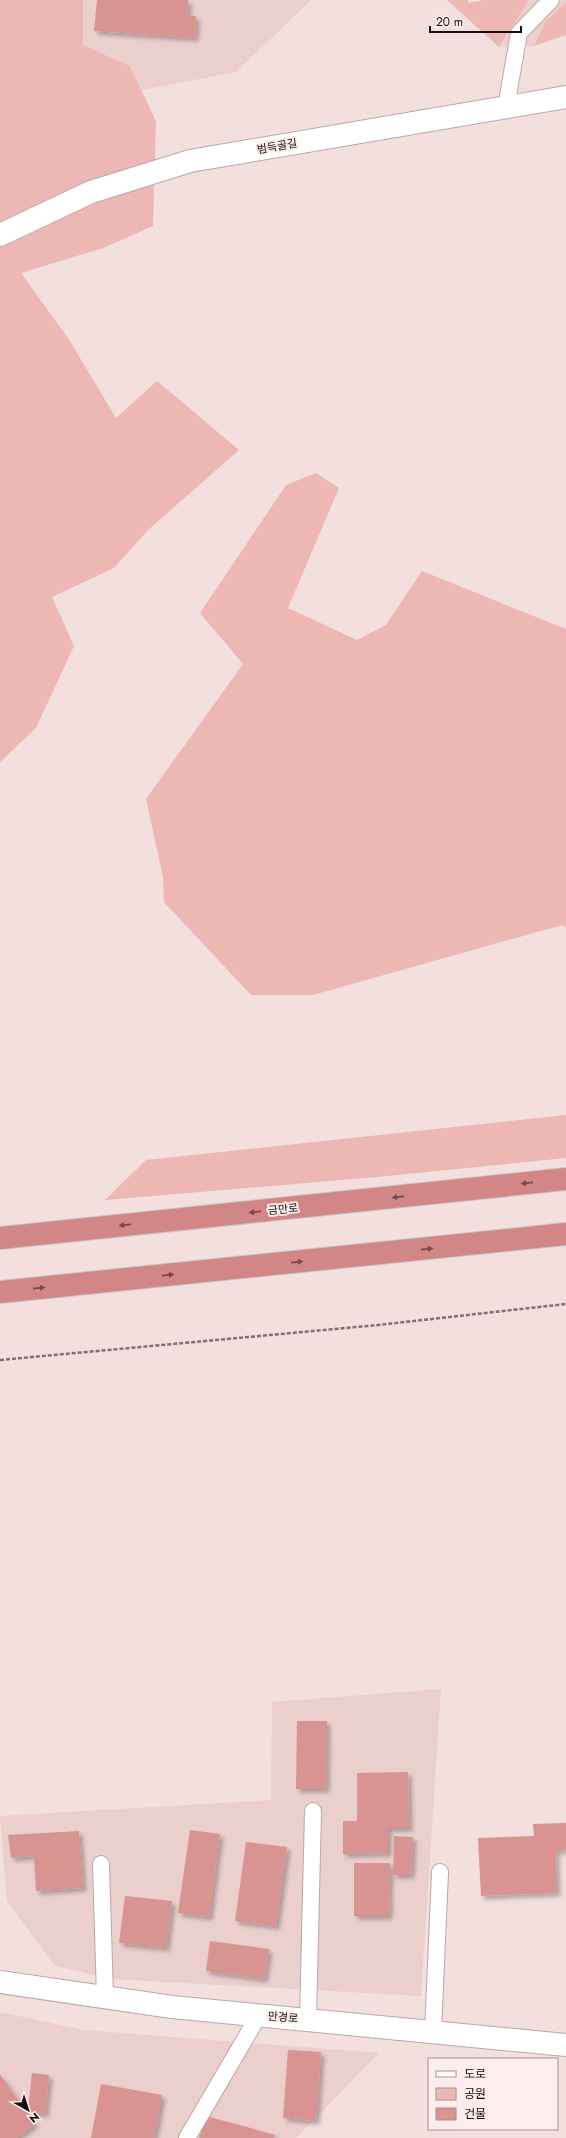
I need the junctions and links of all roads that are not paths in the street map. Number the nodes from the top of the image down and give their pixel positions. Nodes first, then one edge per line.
1 (551, 0) edge
2 (566, 97) edge
3 (506, 107) junction
4 (0, 236) edge
5 (566, 1180) edge
6 (566, 1234) edge
7 (0, 1238) edge
8 (0, 1292) edge
9 (313, 1811) dead end
10 (101, 1864) dead end
11 (440, 1872) dead end
12 (0, 1982) edge
13 (105, 1997) junction
14 (259, 2015) junction
15 (308, 2019) junction
16 (433, 2032) junction
17 (566, 2045) edge
18 (187, 2138) edge

1 - 3 lane
2 - 3 street, 범득골길
3 - 4 street, 범득골길
5 -> 7 highway, 금만로
8 -> 6 highway
9 - 15 lane
10 - 13 lane
11 - 16 lane
12 - 13 street, 만경로
13 - 14 street, 만경로
14 - 15 street, 만경로
14 - 18 lane
15 - 16 street, 만경로
16 - 17 street, 만경로

